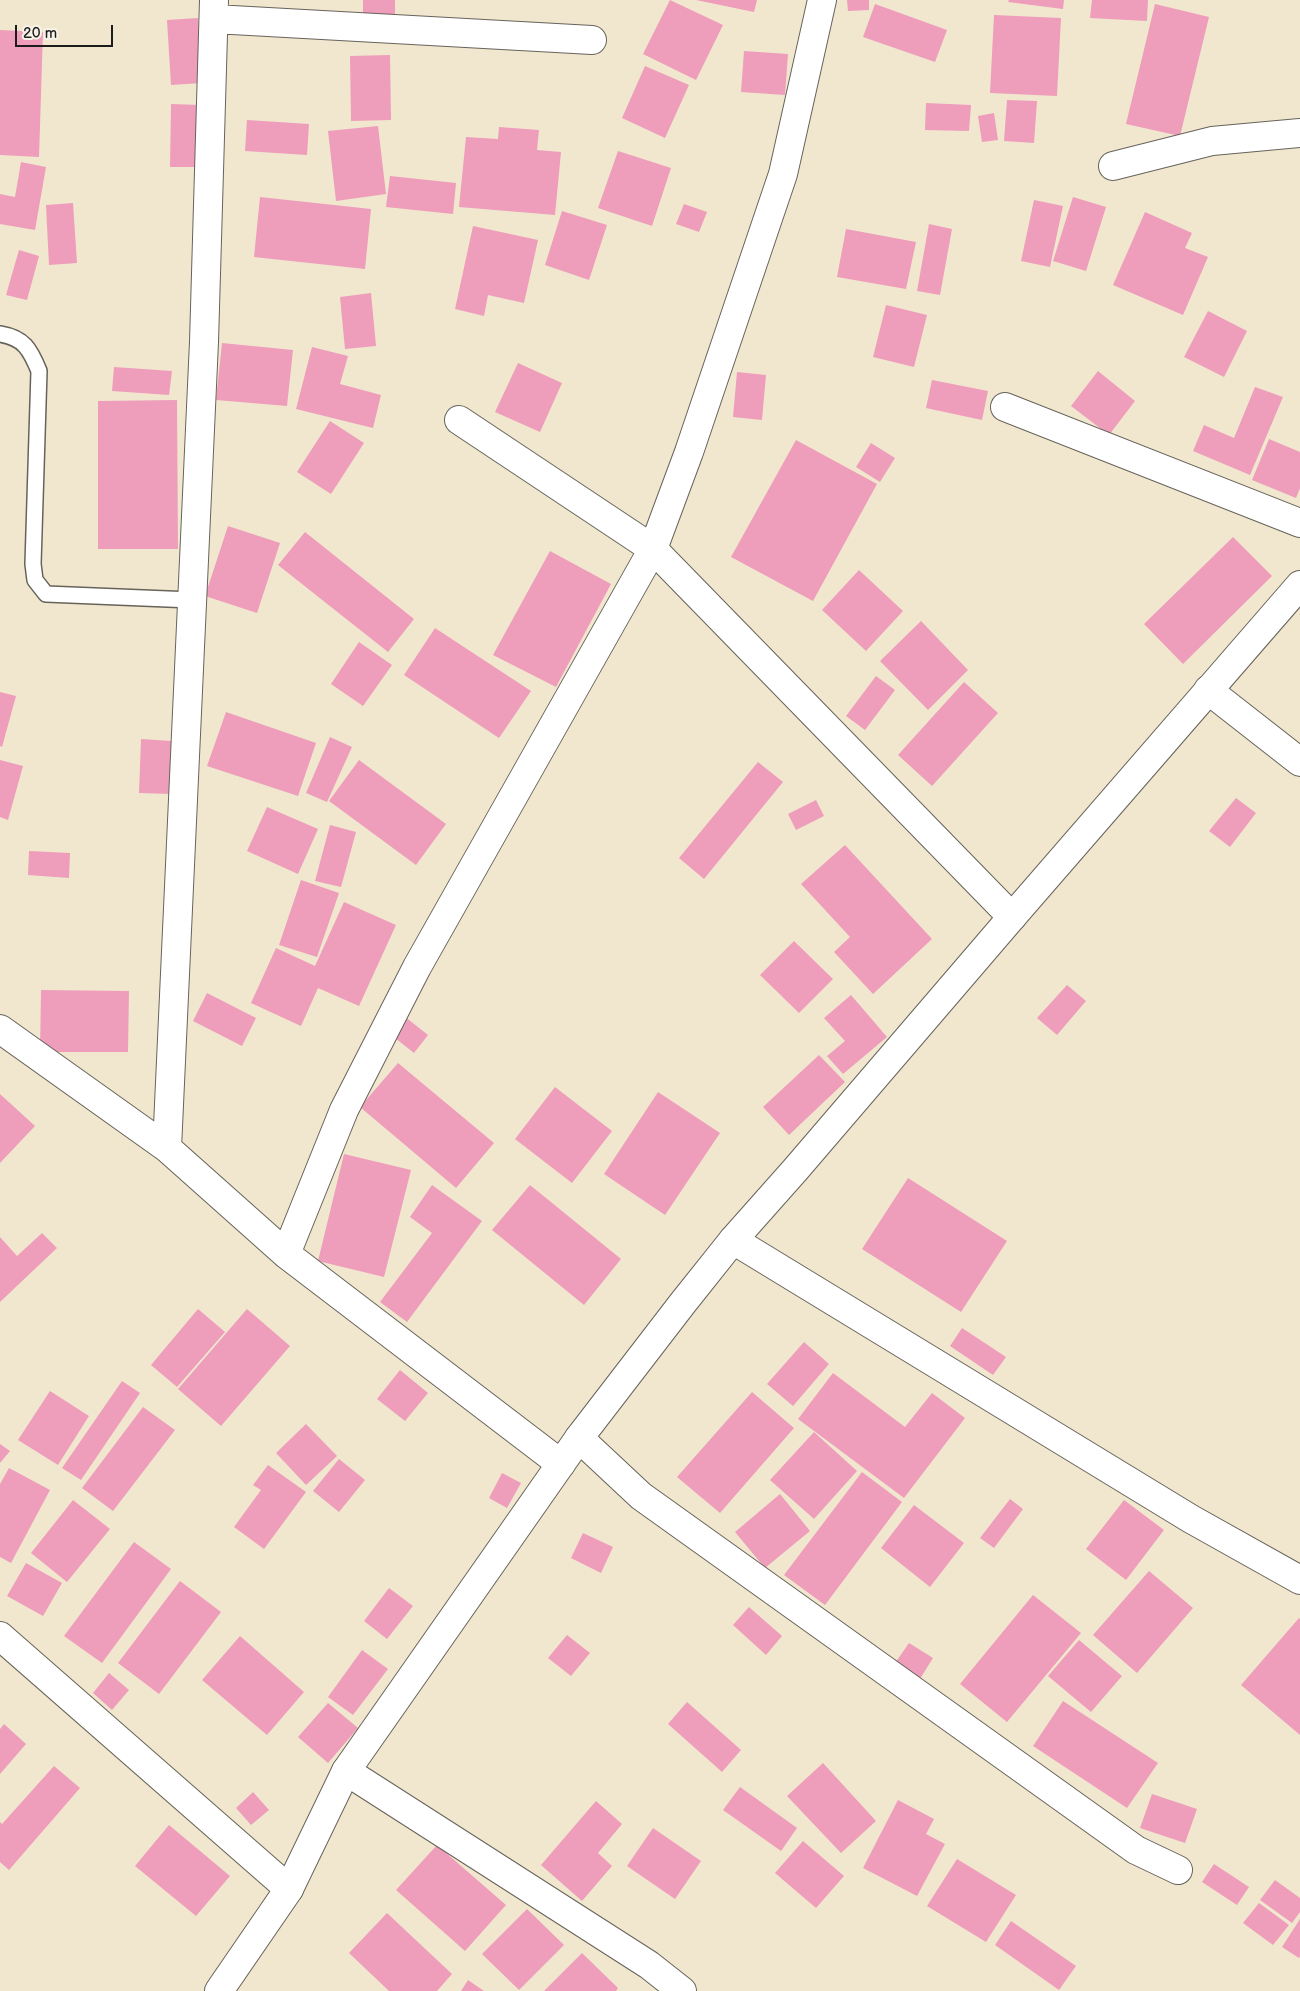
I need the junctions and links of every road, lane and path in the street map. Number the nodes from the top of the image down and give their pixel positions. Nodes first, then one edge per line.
1 (822, 0) edge
2 (214, 10) edge
3 (592, 40) dead end
4 (1300, 133) edge
5 (1113, 166) dead end
6 (0, 334) edge
7 (1005, 407) dead end
8 (459, 420) dead end
9 (1300, 523) edge
10 (654, 549) junction
11 (1300, 585) edge
12 (192, 600) junction
13 (1208, 690) junction
14 (1300, 762) edge
15 (1012, 917) junction
16 (0, 1029) edge
17 (167, 1148) junction
18 (733, 1240) junction
19 (286, 1254) junction
20 (580, 1438) junction
21 (561, 1464) junction
22 (1300, 1580) edge
23 (0, 1636) edge
24 (346, 1771) junction
25 (1178, 1870) dead end
26 (289, 1889) junction
27 (219, 1991) edge
28 (682, 1991) edge

1 - 10 street
2 - 3 street
2 - 12 street
4 - 5 street
6 - 12 lane
7 - 9 street
8 - 10 street
10 - 15 street
10 - 19 street
11 - 13 street
12 - 17 street
13 - 14 street
13 - 15 street
15 - 18 street
16 - 17 street
17 - 19 street
18 - 20 street
18 - 22 street
19 - 21 street
20 - 21 street
20 - 25 street
21 - 24 street
23 - 26 street
24 - 26 street
24 - 28 street
26 - 27 street

